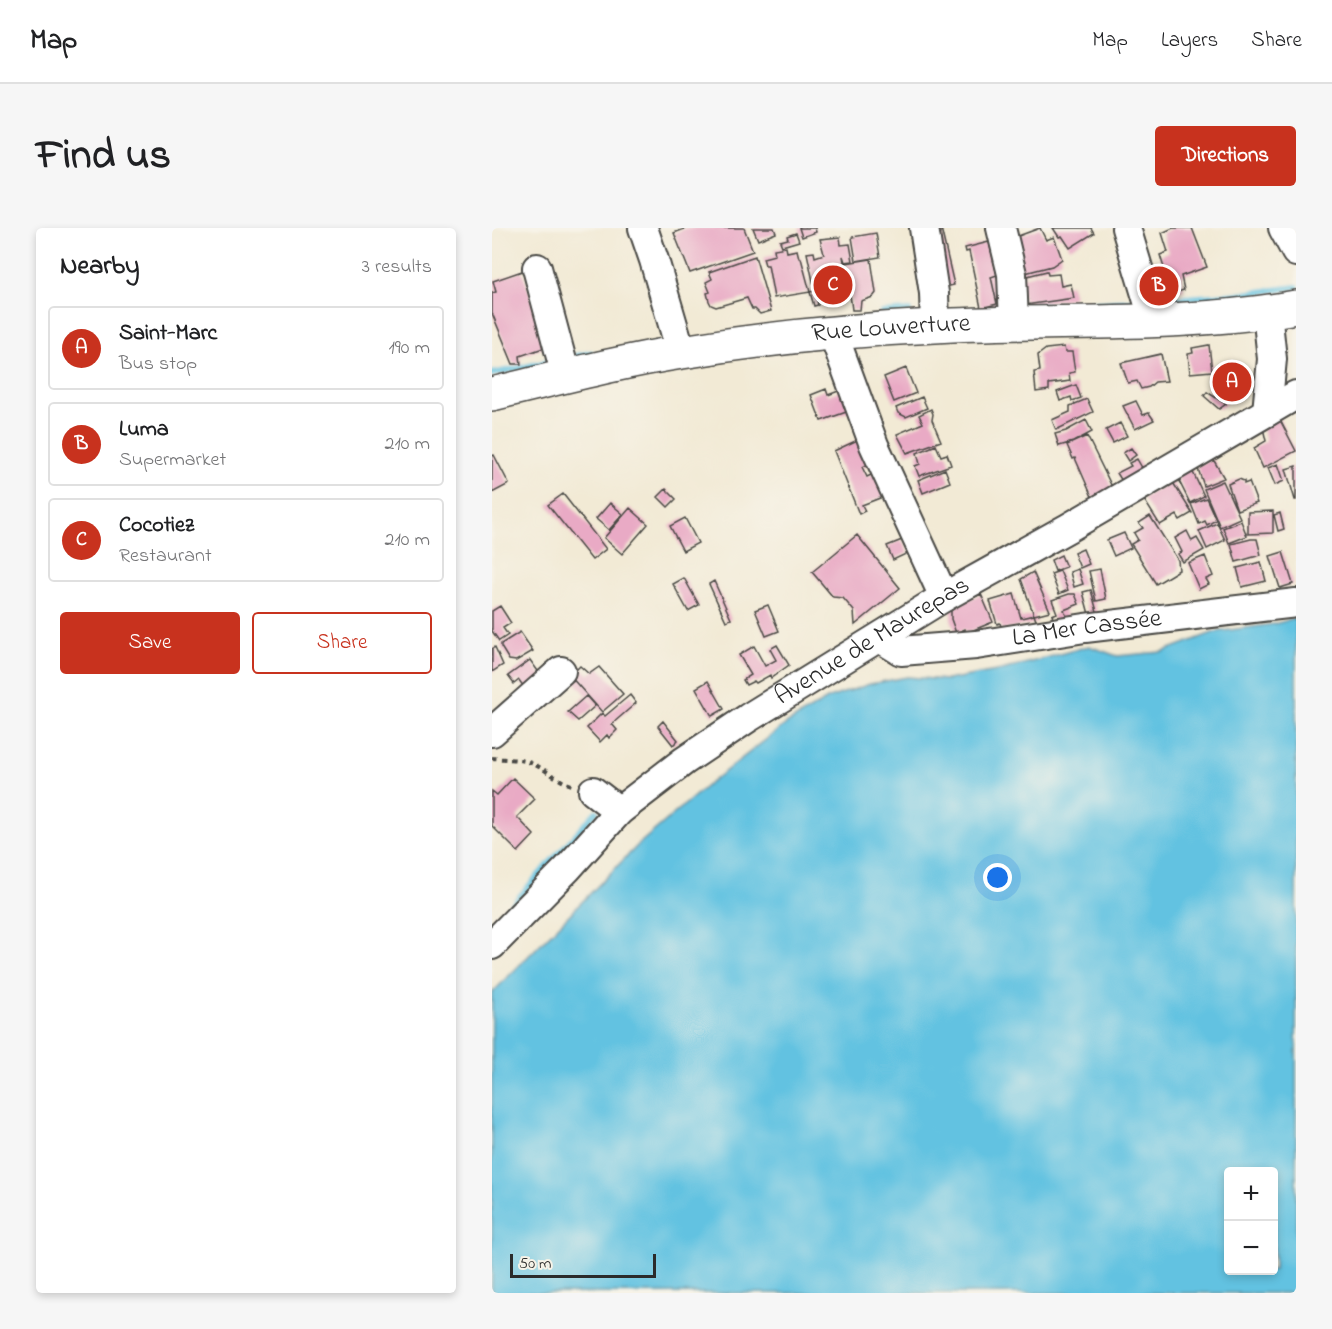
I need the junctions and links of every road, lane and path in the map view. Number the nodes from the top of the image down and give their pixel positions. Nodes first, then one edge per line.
1 (643, 228) edge
2 (924, 228) edge
3 (1000, 228) edge
4 (1126, 228) edge
5 (1283, 228) edge
6 (1296, 252) edge
7 (537, 268) dead end
8 (1150, 308) junction
9 (1281, 309) edge
10 (1014, 313) junction
11 (934, 316) junction
12 (833, 333) junction
13 (678, 342) junction
14 (563, 365) junction
15 (492, 394) edge
16 (1296, 395) edge
17 (1268, 412) junction
18 (939, 589) junction
19 (1296, 603) edge
20 (880, 638) junction
21 (561, 671) dead end
22 (493, 729) edge
23 (492, 758) edge
24 (593, 791) joint
25 (620, 811) junction
26 (492, 945) edge

1 - 13 street
2 - 11 street
3 - 10 street
4 - 8 street
5 - 6 street
7 - 14 street
8 - 9 main road, Rue Louverture
8 - 10 main road, Rue Louverture
9 - 17 street
10 - 11 main road, Rue Louverture
11 - 12 main road, Rue Louverture
12 - 13 main road, Rue Louverture
12 - 18 street
13 - 14 main road, Rue Louverture
14 - 15 main road, Rue Louverture
16 - 17 street, Avenue de Maurepas
17 - 18 street, Avenue de Maurepas
18 - 20 street, Avenue de Maurepas
19 - 20 street, La Mer Cassée
20 - 25 street, Avenue de Maurepas
21 - 22 street
23 - 24 path
24 - 25 street
25 - 26 street, Avenue de Maurepas

